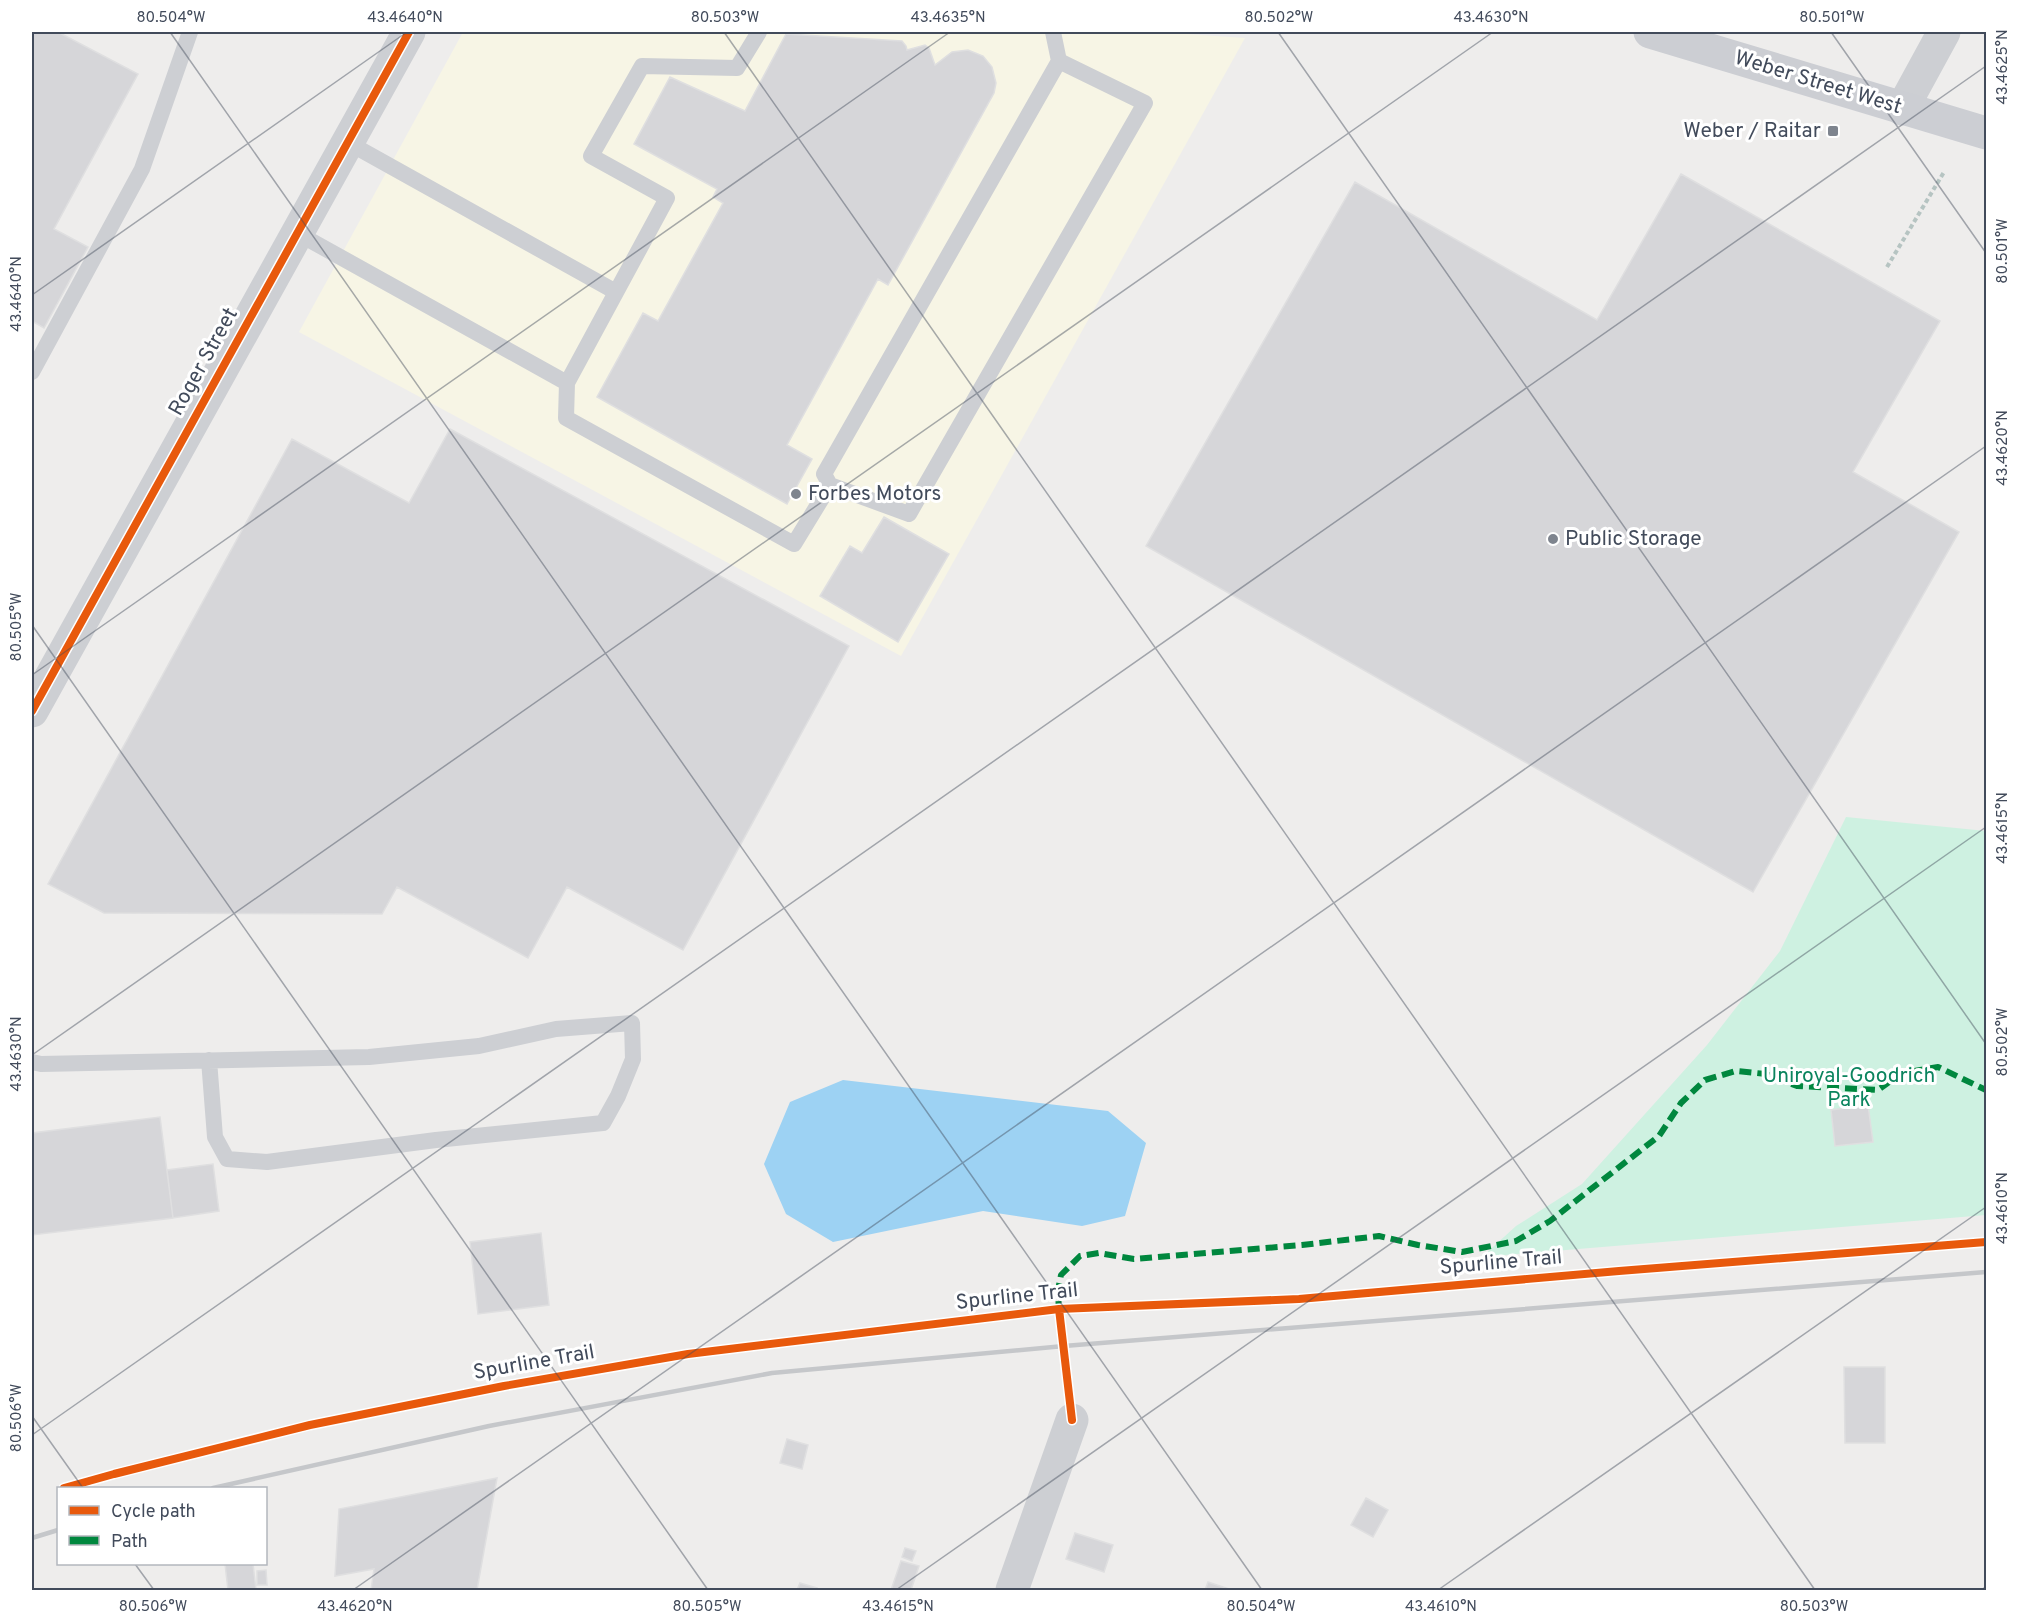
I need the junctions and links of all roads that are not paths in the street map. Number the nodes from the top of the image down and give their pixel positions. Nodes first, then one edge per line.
1 (190, 32) edge
2 (409, 32) edge
3 (759, 32) edge
4 (1053, 32) edge
5 (1650, 32) edge
6 (1944, 32) edge
7 (1689, 37) edge
8 (1059, 61) junction
9 (1902, 109) junction
10 (1986, 133) edge
11 (347, 142) junction
12 (297, 233) junction
13 (616, 292) junction
14 (32, 372) edge
15 (567, 383) junction
16 (830, 485) junction
17 (32, 711) edge
18 (209, 1060) junction
19 (32, 1062) edge
20 (1072, 1420) dead end
21 (1012, 1590) edge

1 - 14 lane
2 - 11 street, Roger Street
3 - 13 lane
4 - 8 lane
5 - 7 main road, Weber Street West
6 - 9 street
7 - 9 main road, Weber Street West
8 - 16 lane
8 - 16 lane
9 - 10 main road, Weber Street West
11 - 12 street, Roger Street
11 - 13 lane
12 - 15 lane
12 - 17 street, Roger Street
13 - 15 lane
15 - 16 lane
18 - 18 lane
18 - 19 lane
20 - 21 street

